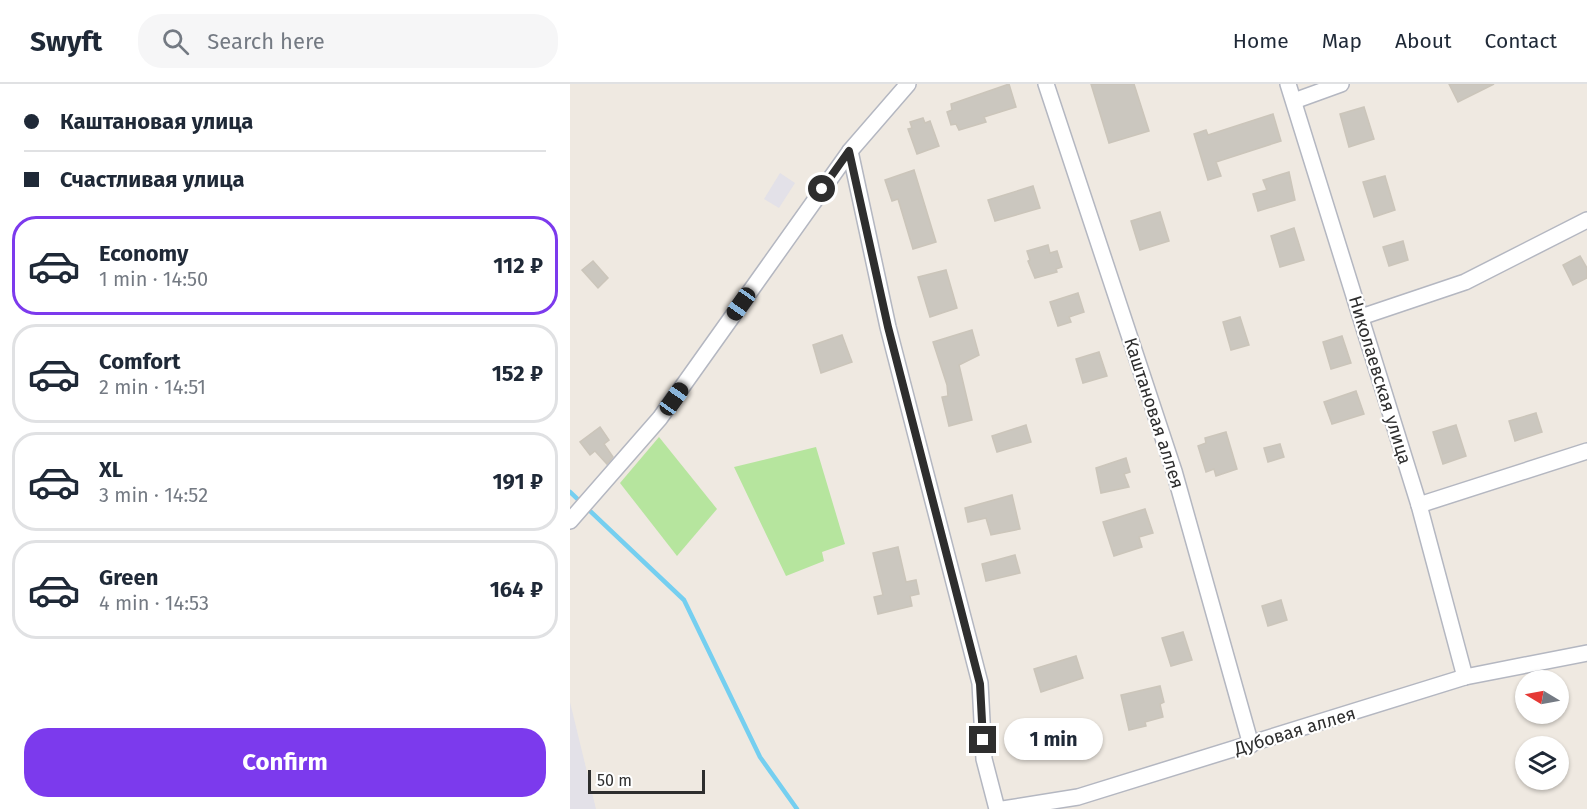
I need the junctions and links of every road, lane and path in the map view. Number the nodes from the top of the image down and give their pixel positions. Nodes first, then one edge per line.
1 (908, 84) edge
2 (1046, 84) edge
3 (1288, 84) edge
4 (1341, 84) edge
5 (1294, 101) junction
6 (849, 151) junction
7 (1587, 220) edge
8 (1361, 317) junction
9 (1587, 451) edge
10 (1419, 505) junction
11 (570, 521) edge
12 (1587, 653) edge
13 (1465, 677) junction
14 (1251, 745) junction
15 (997, 809) edge
16 (1004, 809) edge

1 - 6 street
2 - 14 street, Каштановая аллея
3 - 5 street, Николаевская улица
4 - 5 street
5 - 8 street, Николаевская улица
6 - 11 street
6 - 15 street
7 - 8 street
8 - 10 street, Николаевская улица
9 - 10 street
10 - 13 street, Николаевская улица
12 - 13 street, Дубовая аллея
13 - 14 street, Дубовая аллея
14 - 16 street, Дубовая аллея

